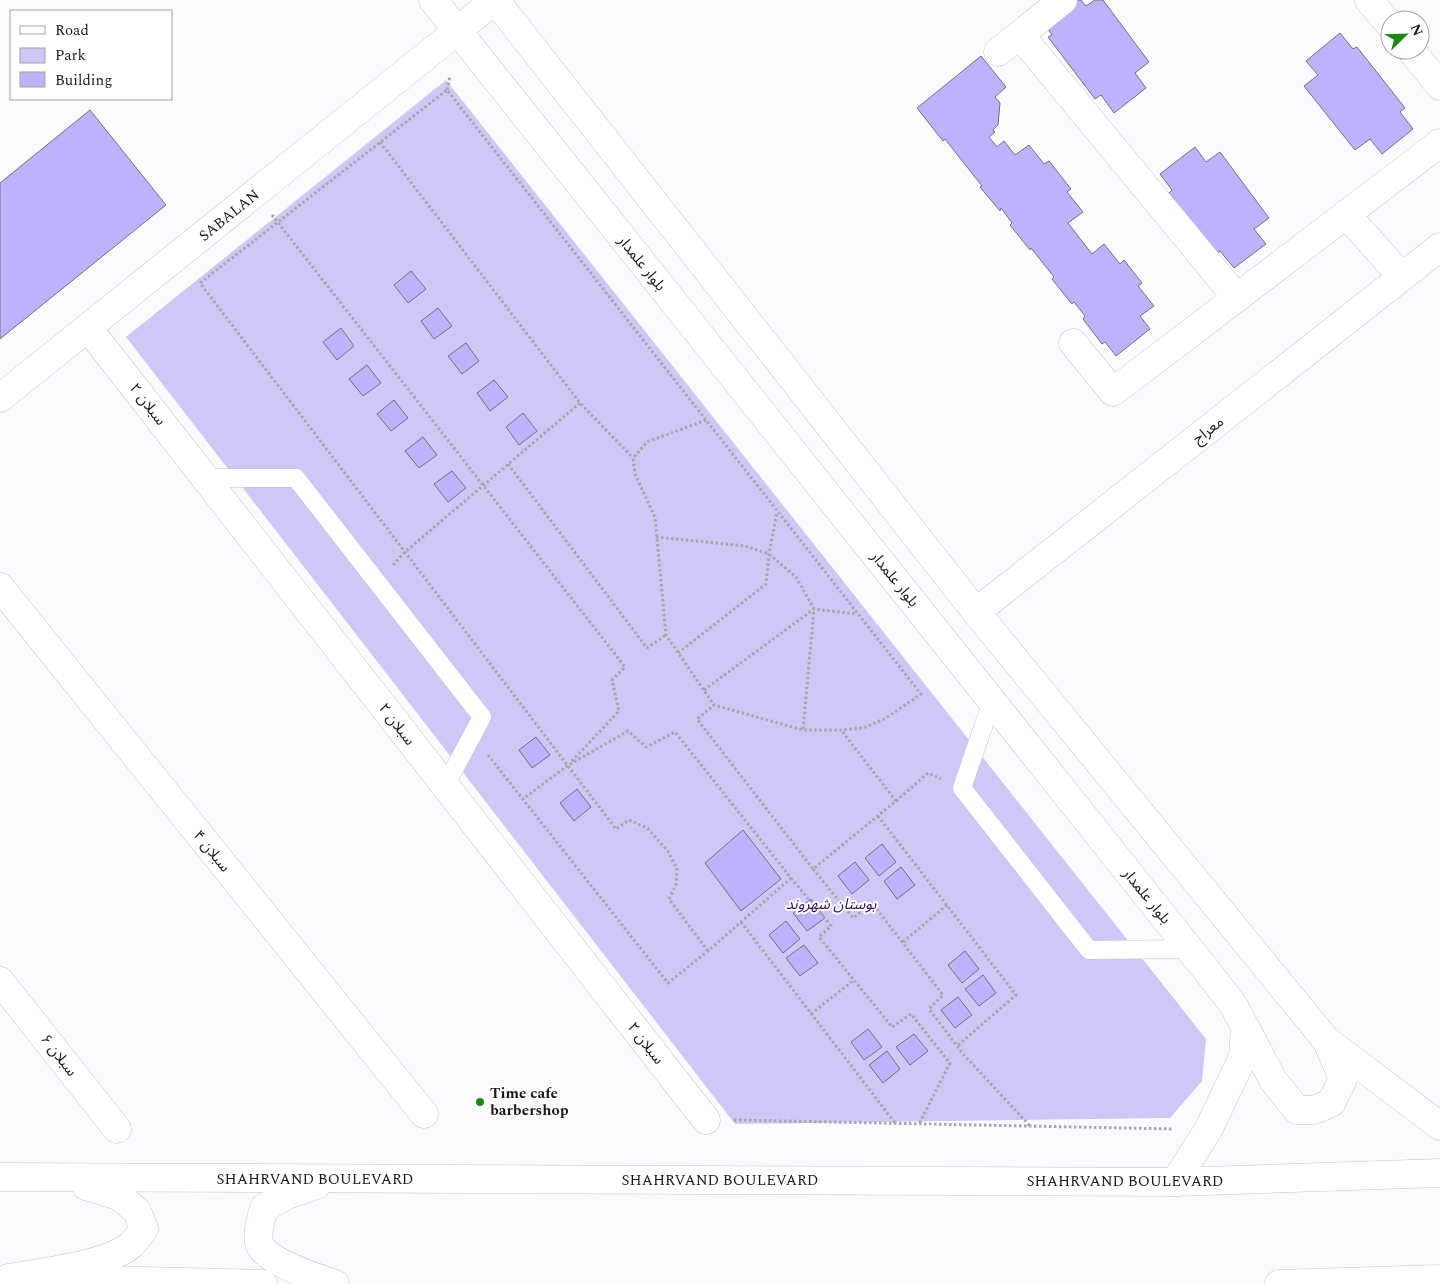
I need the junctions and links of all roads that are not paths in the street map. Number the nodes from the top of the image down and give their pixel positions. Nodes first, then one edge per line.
1 (433, 0) edge
2 (495, 0) edge
3 (1063, 0) edge
4 (1369, 0) edge
5 (1380, 13) edge
6 (457, 31) junction
7 (1020, 35) junction
8 (998, 52) dead end
9 (1418, 60) edge
10 (1440, 86) edge
11 (1440, 143) edge
12 (1346, 214) junction
13 (1440, 247) edge
14 (1402, 277) junction
15 (1238, 298) junction
16 (88, 328) junction
17 (1073, 343) dead end
18 (0, 398) edge
19 (206, 478) junction
20 (0, 587) edge
21 (976, 612) junction
22 (992, 701) junction
23 (445, 786) junction
24 (1190, 949) junction
25 (0, 981) edge
26 (1245, 1027) junction
27 (1326, 1040) junction
28 (424, 1114) dead end
29 (706, 1120) road end
30 (1440, 1126) edge
31 (118, 1129) dead end
32 (1440, 1173) edge
33 (0, 1177) edge
34 (39, 1178) junction
35 (344, 1179) junction
36 (1175, 1182) junction
37 (4, 1278) edge
38 (1440, 1279) edge
39 (263, 1284) edge
40 (335, 1284) edge
41 (1279, 1284) edge

1 - 6 main road, بلوار علمدار
2 - 6 main road, SABALAN
2 - 21 main road
3 - 7 main road
4 - 5 main road
6 - 16 main road, SABALAN
6 - 22 main road, بلوار علمدار
7 - 8 main road
7 - 15 main road
9 - 10 main road
11 - 12 main road
12 - 14 main road
12 - 15 main road
13 - 14 main road, معراج
14 - 21 main road, معراج
15 - 17 main road
16 - 18 main road, SABALAN
16 - 19 main road, سبلان ۲
19 - 23 main road, سبلان ۲
19 - 23 lane
20 - 28 main road, سبلان ۴
21 - 27 main road
22 - 24 main road, بلوار علمدار
22 - 24 lane
23 - 29 main road, سبلان ۲
24 - 26 main road, بلوار علمدار
25 - 31 main road, سبلان ۶
26 - 27 main road, بلوار علمدار
26 - 36 main road
27 - 30 main road
32 - 36 main road, SHAHRVAND BOULEVARD
33 - 34 main road, SHAHRVAND BOULEVARD
34 - 35 main road, SHAHRVAND BOULEVARD
34 - 37 main road
35 - 36 main road, SHAHRVAND BOULEVARD
35 - 40 main road
37 - 39 main road
38 - 41 main road

